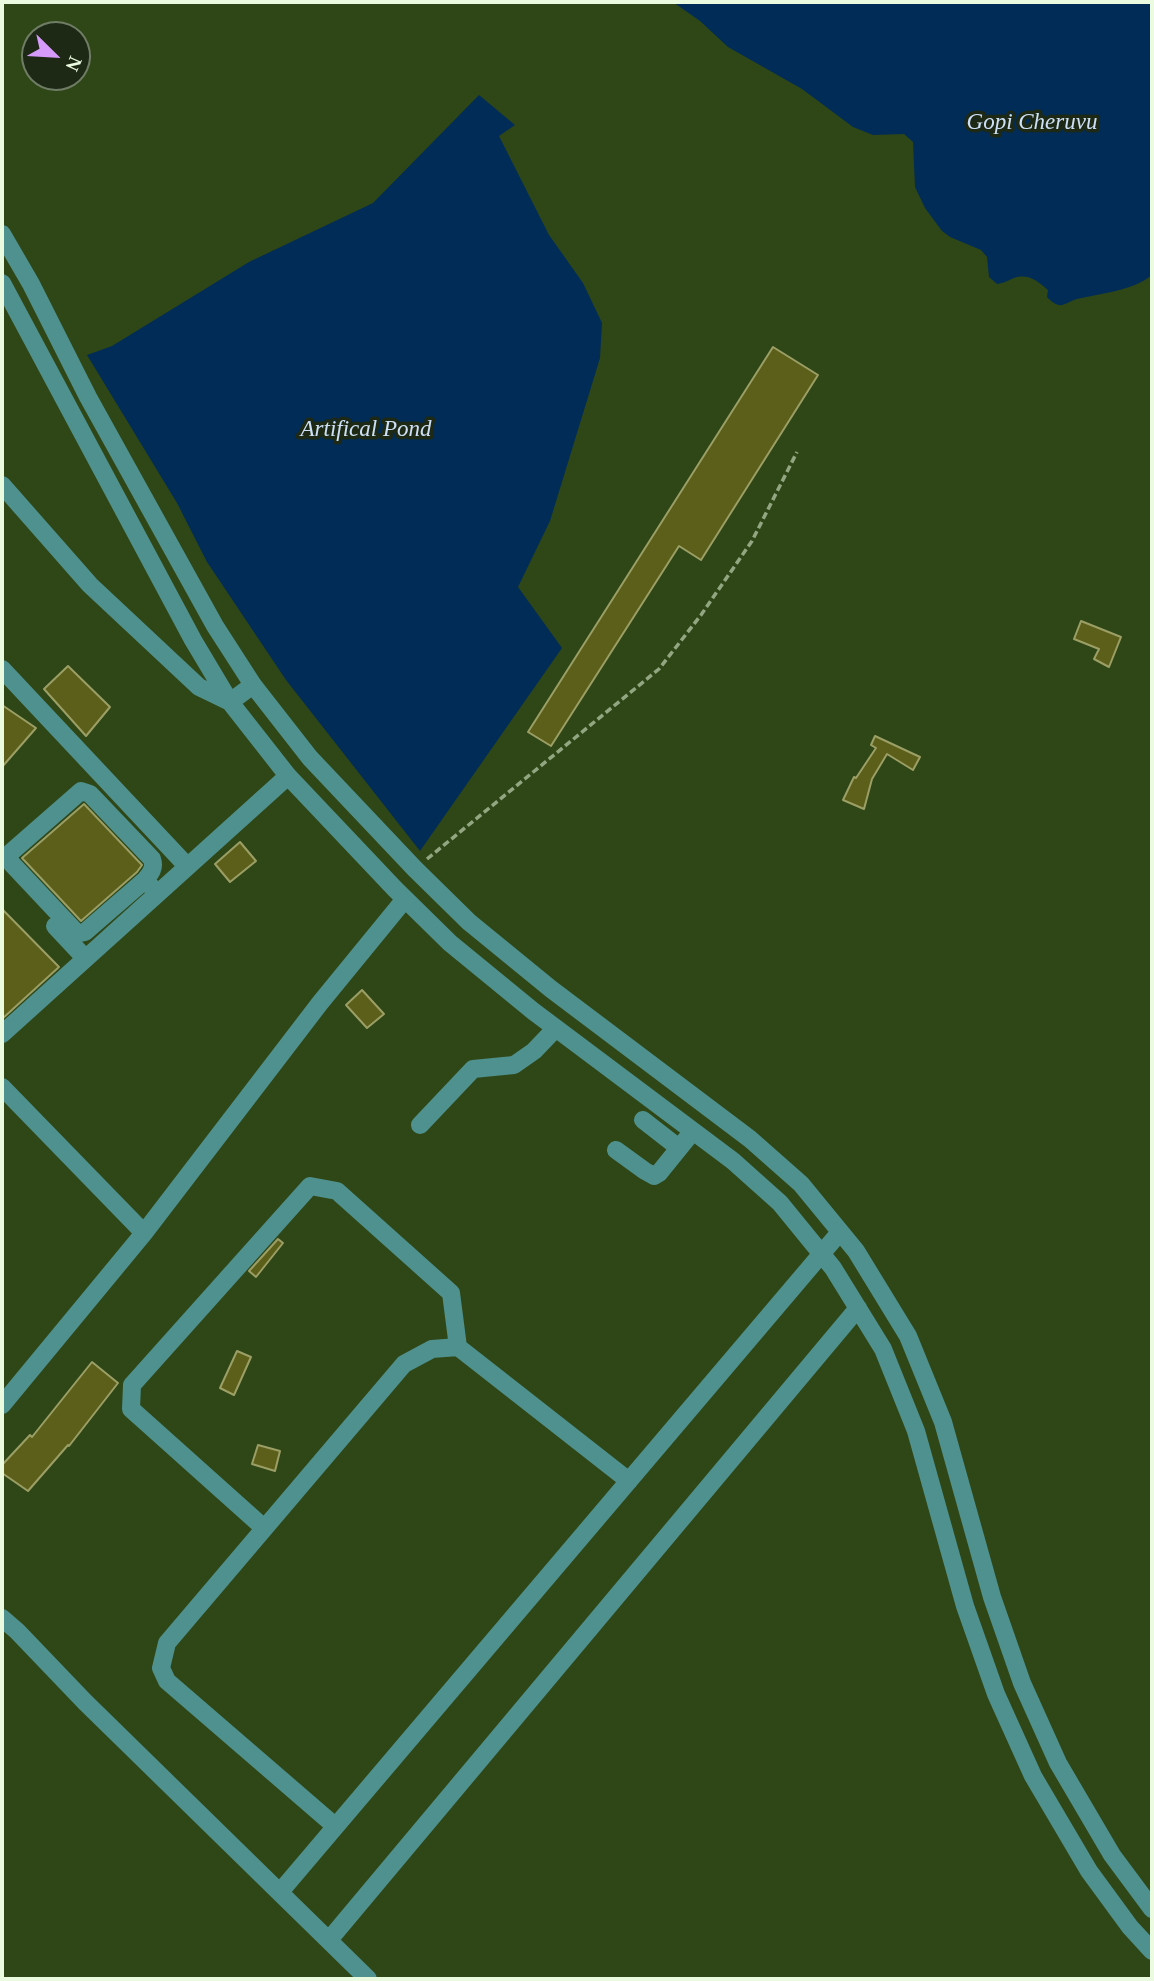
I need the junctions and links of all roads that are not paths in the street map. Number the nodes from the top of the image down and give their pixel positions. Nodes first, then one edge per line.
1 (2, 234) edge
2 (2, 283) edge
3 (2, 485) edge
4 (2, 668) edge
5 (253, 685) junction
6 (230, 702) junction
7 (288, 776) junction
8 (187, 866) junction
9 (2, 870) edge
10 (151, 887) junction
11 (405, 899) junction
12 (101, 918) junction
13 (115, 932) junction
14 (86, 958) junction
15 (556, 1028) junction
16 (2, 1034) edge
17 (2, 1087) edge
18 (643, 1121) dead end
19 (420, 1125) dead end
20 (693, 1131) junction
21 (679, 1148) junction
22 (616, 1150) dead end
23 (840, 1232) junction
24 (144, 1233) junction
25 (821, 1253) junction
26 (858, 1308) junction
27 (458, 1347) junction
28 (2, 1405) edge
29 (629, 1481) junction
30 (264, 1528) junction
31 (2, 1618) edge
32 (335, 1826) junction
33 (280, 1892) junction
34 (1152, 1909) edge
35 (329, 1940) junction
36 (1152, 1951) edge
37 (369, 1979) edge

1 - 5 street
2 - 6 street
3 - 6 street
4 - 8 street
5 - 6 street
5 - 23 street
6 - 7 street
7 - 8 street
7 - 11 street
8 - 10 street
9 - 14 street
10 - 12 street
10 - 12 street
10 - 13 street
11 - 15 street
11 - 24 street
12 - 13 street
13 - 14 street
14 - 16 street
15 - 19 street
15 - 20 street
17 - 24 street
18 - 21 street
20 - 21 street
20 - 25 street
21 - 22 street
23 - 25 street
23 - 34 street
24 - 28 street
25 - 26 street
25 - 29 street
26 - 35 street
26 - 36 street
27 - 29 street
27 - 30 street
27 - 30 street
29 - 32 street
30 - 32 street
31 - 33 street
32 - 33 street
33 - 35 street
35 - 37 street

